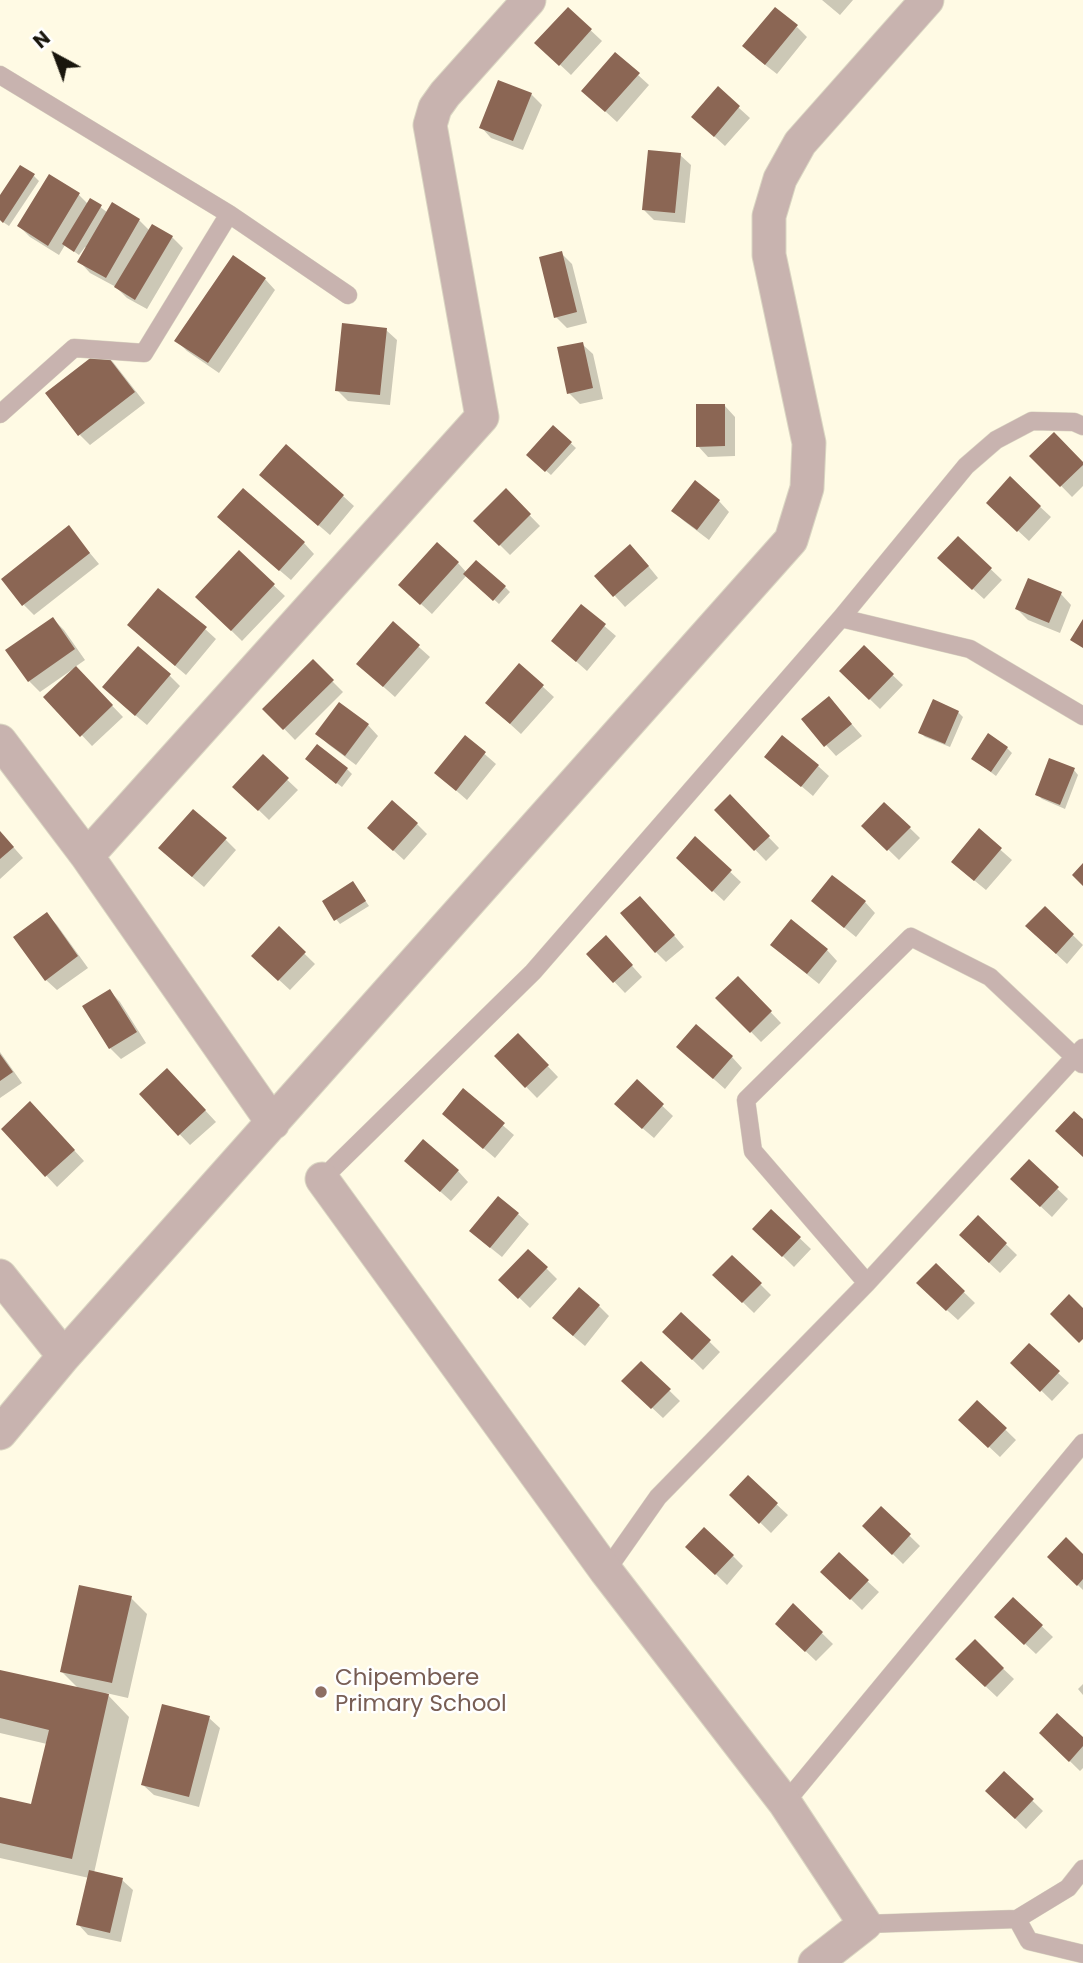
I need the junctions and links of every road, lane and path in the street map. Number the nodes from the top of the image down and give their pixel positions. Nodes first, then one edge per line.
1 (529, 0) edge
2 (927, 0) edge
3 (0, 75) edge
4 (229, 214) junction
5 (348, 295) dead end
6 (0, 414) edge
7 (1083, 426) edge
8 (841, 618) junction
9 (1083, 716) edge
10 (0, 741) edge
11 (88, 856) junction
12 (1080, 1057) edge
13 (273, 1123) junction
14 (322, 1179) joint
15 (0, 1276) edge
16 (867, 1283) junction
17 (64, 1356) junction
18 (0, 1433) edge
19 (1081, 1449) edge
20 (606, 1571) junction
21 (785, 1803) junction
22 (1083, 1869) edge
23 (1017, 1919) junction
24 (865, 1924) junction
25 (1083, 1954) edge
26 (815, 1963) edge

1 - 11 street
2 - 13 street
3 - 4 lane
4 - 5 lane
4 - 6 lane
7 - 8 lane
8 - 9 lane
8 - 14 lane
10 - 11 street
11 - 13 street
12 - 16 lane
12 - 16 lane
13 - 17 street
14 - 20 street
15 - 17 street
16 - 20 lane
17 - 18 street
19 - 21 lane
20 - 21 street
21 - 24 street
22 - 23 lane
23 - 24 lane
23 - 25 lane
24 - 26 street

